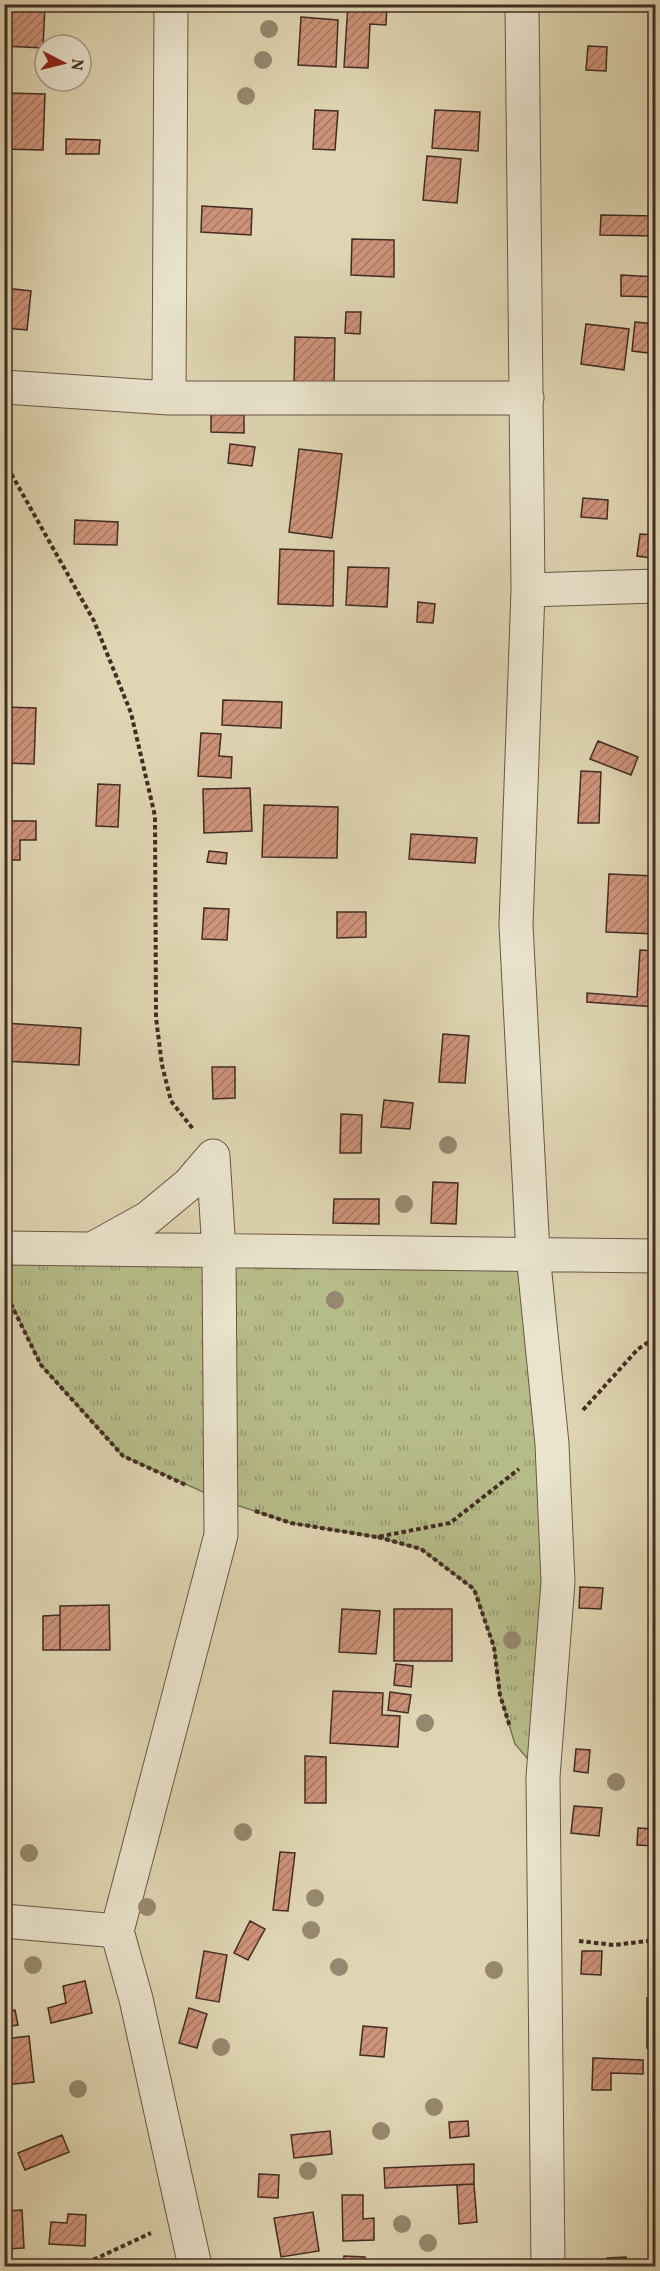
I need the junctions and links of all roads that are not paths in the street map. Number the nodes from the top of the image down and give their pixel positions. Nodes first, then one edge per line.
1 (171, 4) edge
2 (522, 4) edge
3 (4, 387) edge
4 (169, 398) junction
5 (527, 398) junction
6 (656, 586) edge
7 (528, 590) junction
8 (4, 1248) edge
9 (91, 1249) junction
10 (219, 1251) junction
11 (533, 1254) junction
12 (656, 1256) edge
13 (4, 1921) edge
14 (117, 1930) junction
15 (195, 2266) edge
16 (548, 2266) edge

1 - 4 street
2 - 5 street
3 - 4 street
4 - 5 street
5 - 7 street
6 - 7 street
7 - 11 street
8 - 9 street
9 - 10 street
9 - 10 street
10 - 11 street
10 - 14 street
11 - 12 street
11 - 16 street
13 - 14 street
14 - 15 street

